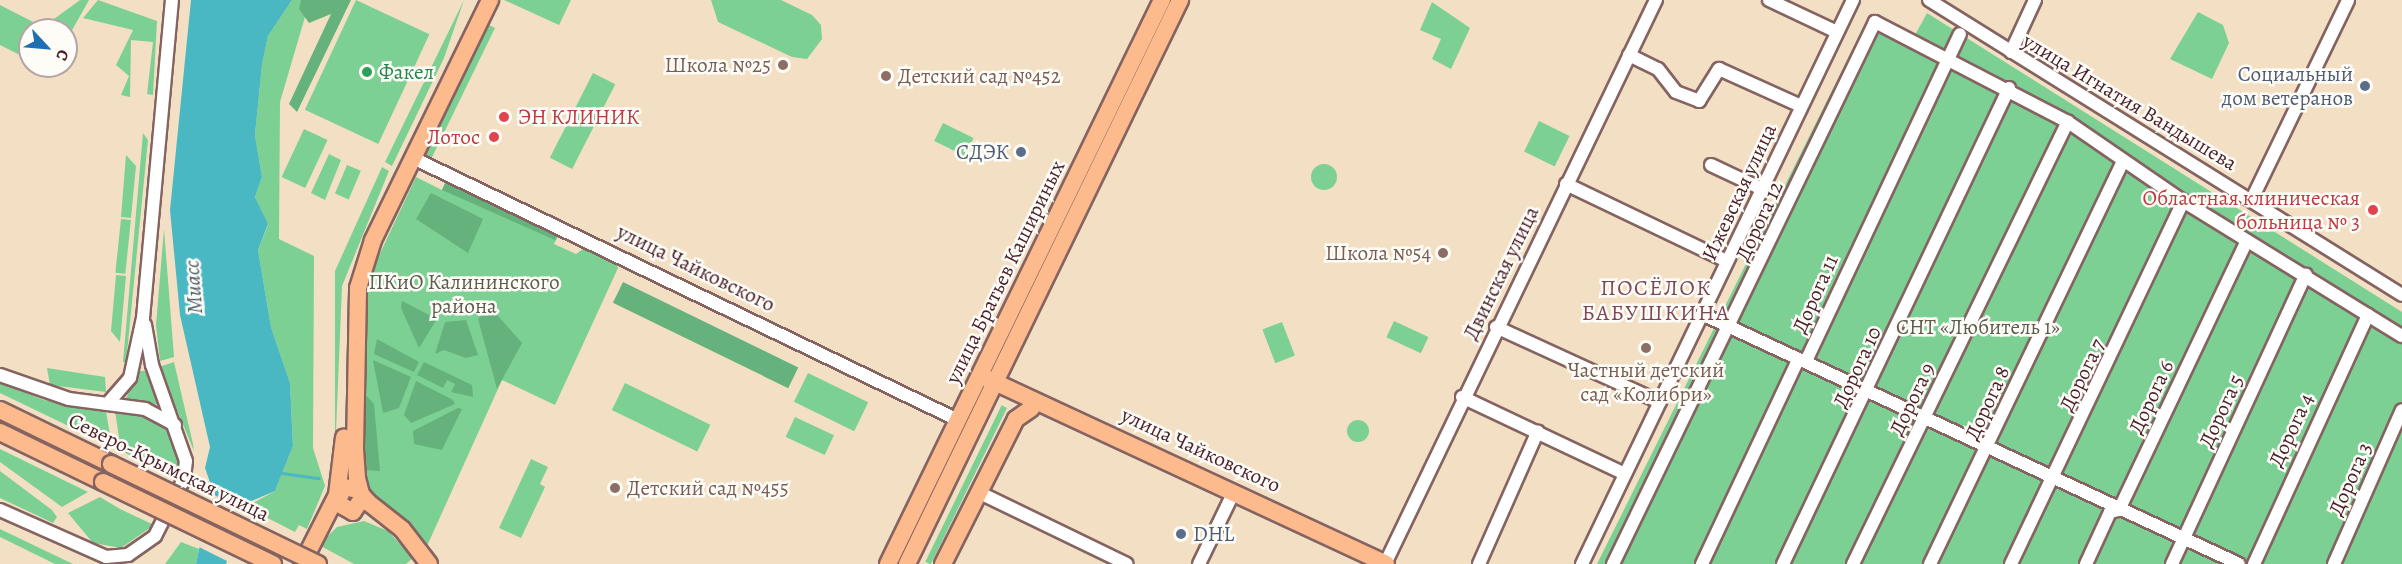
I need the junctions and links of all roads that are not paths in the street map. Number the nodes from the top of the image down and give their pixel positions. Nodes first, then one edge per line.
1 (171, 0) edge
2 (478, 0) edge
3 (490, 0) edge
4 (1162, 0) edge
5 (1180, 0) edge
6 (1656, 0) edge
7 (1769, 0) edge
8 (1853, 0) edge
9 (1929, 0) edge
10 (2035, 0) edge
11 (2348, 0) edge
12 (1837, 32) junction
13 (1960, 34) dead end
14 (2011, 52) junction
15 (1629, 55) junction
16 (1949, 57) junction
17 (2009, 88) junction
18 (1802, 106) junction
19 (2068, 122) junction
20 (413, 158) junction
21 (2124, 161) junction
22 (1711, 165) dead end
23 (1566, 184) junction
24 (1762, 189) junction
25 (2252, 199) junction
26 (2183, 201) junction
27 (2247, 241) junction
28 (1727, 261) junction
29 (2306, 274) junction
30 (2402, 295) edge
31 (1702, 314) junction
32 (2368, 315) junction
33 (143, 318) junction
34 (1496, 327) junction
35 (1731, 327) junction
36 (2402, 336) edge
37 (1807, 359) junction
38 (0, 375) edge
39 (979, 377) junction
40 (995, 384) junction
41 (1869, 389) junction
42 (1462, 397) junction
43 (109, 402) junction
44 (1659, 402) junction
45 (1032, 408) junction
46 (0, 410) edge
47 (2402, 410) edge
48 (1925, 417) junction
49 (958, 420) junction
50 (176, 426) junction
51 (1538, 431) junction
52 (0, 432) edge
53 (1988, 447) junction
54 (1625, 474) junction
55 (2054, 478) junction
56 (978, 492) junction
57 (361, 494) junction
58 (337, 495) junction
59 (1230, 500) junction
60 (0, 510) edge
61 (2120, 510) junction
62 (349, 512) junction
63 (405, 537) junction
64 (2184, 539) junction
65 (313, 543) junction
66 (105, 561) edge
67 (888, 563) edge
68 (273, 564) edge
69 (302, 564) edge
70 (318, 564) edge
71 (429, 564) edge
72 (907, 564) edge
73 (943, 564) edge
74 (1127, 564) edge
75 (1199, 564) edge
76 (1364, 564) edge
77 (1385, 564) edge
78 (1479, 564) edge
79 (1582, 564) edge
80 (1613, 564) edge
81 (1702, 564) edge
82 (1783, 564) edge
83 (1853, 564) edge
84 (1930, 564) edge
85 (2011, 564) edge
86 (2086, 564) edge
87 (2172, 564) edge
88 (2239, 564) edge
89 (2254, 564) edge
90 (2334, 564) edge

1 - 33 street
2 - 58 main road
3 - 20 main road
4 - 39 main road, улица Братьев Кашириных
5 - 40 main road, улица Братьев Кашириных
6 - 15 street, Двинская улица
7 - 12 street
8 - 12 street, Ижевская улица
9 - 14 street, улица Игнатия Вандышева
10 - 14 street
11 - 25 street
12 - 18 street, Ижевская улица
13 - 16 street, Дорога 11
14 - 25 street, улица Игнатия Вандышева
15 - 18 street
15 - 23 street, Двинская улица
16 - 17 street
16 - 35 street, Дорога 12
16 - 37 street, Дорога 11
17 - 19 street
17 - 41 street, Дорога 10
18 - 24 street, Ижевская улица
19 - 21 street
19 - 48 street, Дорога 9
20 - 49 street, улица Чайковского
20 - 57 main road
21 - 26 street
21 - 53 street, Дорога 8
22 - 24 street
23 - 28 street
23 - 34 street, Двинская улица
24 - 28 street, Ижевская улица
25 - 30 street, улица Игнатия Вандышева
26 - 27 street
26 - 55 street, Дорога 7
27 - 29 street
27 - 61 street, Дорога 6
28 - 31 street, Ижевская улица
29 - 32 street
29 - 64 street, Дорога 5
31 - 35 street
31 - 44 street, Ижевская улица
32 - 36 street
32 - 89 street, Дорога 4
33 - 43 street
33 - 50 street
34 - 42 street, Двинская улица
34 - 44 street
35 - 37 street
35 - 80 street, Дорога 12
37 - 41 street
37 - 81 street, Дорога 11
38 - 43 street
39 - 40 main road
39 - 49 main road, улица Братьев Кашириных
40 - 45 main road, улица Чайковского
40 - 72 main road, улица Братьев Кашириных
40 - 77 main road, улица Чайковского
41 - 48 street
41 - 82 street, Дорога 10
42 - 51 street
42 - 77 street, Двинская улица
43 - 50 street
44 - 54 street, Ижевская улица
45 - 56 main road
45 - 59 main road, улица Чайковского
46 - 70 main road, Северо-Крымская улица, bridge
47 - 90 street, Дорога 3
48 - 53 street
48 - 83 street, Дорога 9
49 - 67 main road, улица Братьев Кашириных
50 - 66 street
51 - 54 street
51 - 78 street
52 - 68 main road, Северо-Крымская улица, bridge
53 - 55 street
53 - 84 street, Дорога 8
54 - 79 street, Ижевская улица
55 - 61 street
55 - 85 street, Дорога 7
56 - 73 main road
56 - 74 street
57 - 58 main road
57 - 62 main road
57 - 63 main road
58 - 62 main road
58 - 65 main road
59 - 75 street
59 - 76 main road, улица Чайковского
60 - 66 street
61 - 64 street
61 - 86 street, Дорога 6
62 - 63 main road
62 - 65 main road
63 - 71 main road
64 - 87 street, Дорога 5
64 - 88 street
65 - 69 main road

